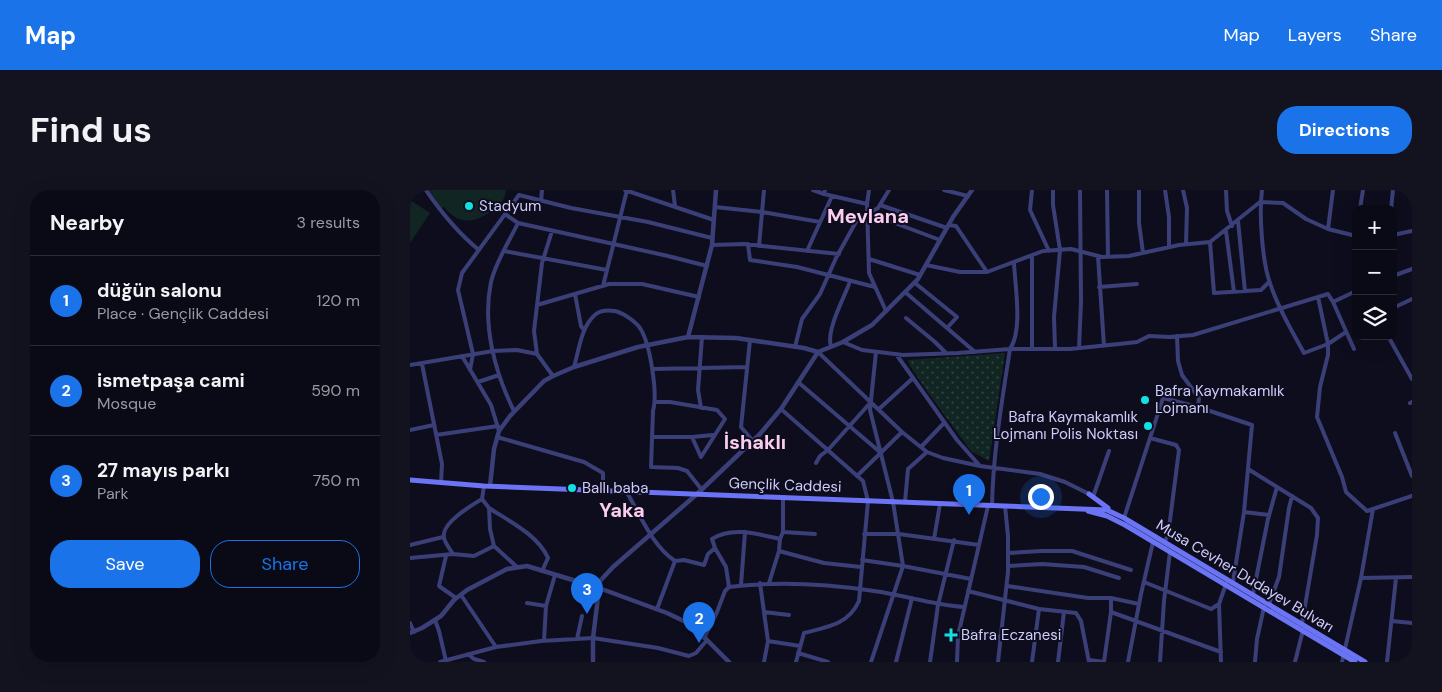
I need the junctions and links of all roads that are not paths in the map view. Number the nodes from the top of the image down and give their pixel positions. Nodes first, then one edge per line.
1 (426, 190) edge
2 (542, 190) edge
3 (626, 190) edge
4 (673, 190) edge
5 (716, 190) edge
6 (764, 190) edge
7 (813, 190) edge
8 (868, 190) edge
9 (888, 190) edge
10 (944, 190) edge
11 (972, 190) edge
12 (1032, 190) edge
13 (1053, 190) edge
14 (1080, 190) edge
15 (1107, 190) edge
16 (1139, 190) edge
17 (1165, 190) edge
18 (1183, 190) edge
19 (1226, 190) edge
20 (1262, 190) edge
21 (1333, 190) edge
22 (1363, 190) edge
23 (1393, 190) edge
24 (824, 192) edge
25 (832, 196) junction
26 (968, 196) junction
27 (541, 201) junction
28 (1260, 202) junction
29 (867, 204) junction
30 (880, 205) junction
31 (1361, 205) edge
32 (1391, 205) edge
33 (675, 206) junction
34 (714, 208) junction
35 (762, 212) junction
36 (868, 213) junction
37 (505, 214) junction
38 (620, 217) junction
39 (714, 220) junction
40 (1238, 221) junction
41 (820, 222) junction
42 (518, 223) junction
43 (948, 226) junction
44 (1232, 226) junction
45 (1328, 229) junction
46 (1226, 230) junction
47 (1412, 231) edge
48 (552, 232) junction
49 (1397, 234) edge
50 (1352, 236) edge
51 (712, 238) junction
52 (940, 240) junction
53 (1210, 242) junction
54 (614, 243) junction
55 (748, 244) junction
56 (1186, 244) junction
57 (712, 245) junction
58 (759, 246) junction
59 (1169, 247) junction
60 (479, 250) junction
61 (807, 250) junction
62 (1060, 250) junction
63 (504, 251) junction
64 (1048, 251) junction
65 (1082, 252) junction
66 (1143, 253) junction
67 (838, 254) junction
68 (1032, 256) junction
69 (1098, 256) junction
70 (1108, 256) junction
71 (869, 258) junction
72 (543, 260) junction
73 (1014, 263) junction
74 (926, 265) junction
75 (707, 266) junction
76 (1412, 269) edge
77 (607, 270) junction
78 (987, 272) junction
79 (920, 275) junction
80 (1397, 275) edge
81 (828, 276) junction
82 (915, 282) junction
83 (1269, 282) junction
84 (849, 284) dead end
85 (1137, 284) dead end
86 (603, 286) junction
87 (875, 288) junction
88 (1100, 288) junction
89 (1246, 291) junction
90 (905, 292) junction
91 (1234, 292) junction
92 (1352, 293) edge
93 (575, 294) junction
94 (699, 296) junction
95 (1318, 297) junction
96 (1412, 299) edge
97 (1334, 302) junction
98 (538, 305) junction
99 (1397, 306) edge
100 (1280, 308) junction
101 (886, 311) junction
102 (906, 318) dead end
103 (947, 328) junction
104 (584, 330) junction
105 (1346, 332) junction
106 (1177, 336) junction
107 (688, 337) junction
108 (702, 337) junction
109 (750, 340) junction
110 (1390, 340) edge
111 (843, 342) junction
112 (1328, 344) junction
113 (647, 345) junction
114 (831, 346) junction
115 (1104, 346) junction
116 (795, 347) junction
117 (1079, 348) junction
118 (1010, 349) junction
119 (1032, 349) junction
120 (1055, 349) junction
121 (1354, 349) dead end
122 (493, 351) junction
123 (818, 352) junction
124 (876, 352) junction
125 (975, 352) junction
126 (946, 353) junction
127 (473, 354) junction
128 (537, 354) junction
129 (896, 354) junction
130 (462, 356) junction
131 (422, 364) junction
132 (410, 365) edge
133 (574, 367) junction
134 (747, 367) junction
135 (700, 368) junction
136 (653, 369) junction
137 (470, 370) junction
138 (499, 375) junction
139 (552, 376) junction
140 (913, 378) junction
141 (1412, 379) edge
142 (478, 382) junction
143 (798, 382) junction
144 (656, 402) junction
145 (871, 402) junction
146 (1198, 407) junction
147 (701, 408) junction
148 (782, 409) junction
149 (879, 409) junction
150 (514, 412) junction
151 (944, 423) junction
152 (434, 425) junction
153 (849, 427) junction
154 (498, 428) junction
155 (410, 430) edge
156 (902, 432) junction
157 (1395, 433) dead end
158 (436, 435) junction
159 (713, 435) junction
160 (497, 437) junction
161 (653, 437) junction
162 (692, 437) junction
163 (1150, 438) junction
164 (753, 442) junction
165 (921, 447) junction
166 (828, 450) junction
167 (1110, 451) dead end
168 (927, 452) junction
169 (881, 453) junction
170 (816, 463) dead end
171 (980, 466) junction
172 (993, 468) junction
173 (1248, 469) junction
174 (857, 476) junction
175 (1412, 476) edge
176 (410, 480) edge
177 (441, 483) junction
178 (487, 486) junction
179 (1277, 487) junction
180 (702, 490) junction
181 (603, 491) junction
182 (626, 492) junction
183 (697, 494) junction
184 (1091, 496) junction
185 (1292, 496) junction
186 (1412, 496) edge
187 (783, 498) junction
188 (482, 499) junction
189 (868, 501) junction
190 (894, 502) junction
191 (905, 502) junction
192 (940, 504) junction
193 (990, 506) junction
194 (1005, 506) junction
195 (489, 508) junction
196 (1098, 508) junction
197 (1373, 509) junction
198 (1085, 510) junction
199 (1113, 512) junction
200 (1244, 512) junction
201 (1101, 514) junction
202 (1269, 515) junction
203 (1124, 518) junction
204 (745, 532) junction
205 (783, 532) junction
206 (651, 534) junction
207 (815, 534) dead end
208 (864, 534) junction
209 (899, 534) junction
210 (444, 537) junction
211 (780, 539) junction
212 (934, 539) junction
213 (954, 540) junction
214 (1153, 542) junction
215 (1164, 542) junction
216 (410, 545) edge
217 (979, 545) junction
218 (494, 546) junction
219 (715, 548) junction
220 (779, 551) junction
221 (1170, 552) junction
222 (1008, 553) junction
223 (453, 554) junction
224 (446, 556) junction
225 (410, 558) edge
226 (862, 560) junction
227 (675, 561) junction
228 (861, 566) junction
229 (903, 566) junction
230 (1008, 566) junction
231 (517, 567) junction
232 (1131, 570) dead end
233 (542, 571) junction
234 (945, 574) junction
235 (555, 575) junction
236 (1412, 577) edge
237 (1119, 578) dead end
238 (1361, 578) junction
239 (1396, 578) junction
240 (971, 579) junction
241 (1144, 582) junction
242 (1232, 582) junction
243 (760, 583) junction
244 (769, 583) junction
245 (1226, 584) junction
246 (741, 585) junction
247 (730, 586) junction
248 (1007, 586) junction
249 (599, 588) junction
250 (859, 589) junction
251 (968, 591) junction
252 (1166, 592) junction
253 (1252, 594) junction
254 (461, 595) junction
255 (895, 595) junction
256 (456, 598) junction
257 (912, 598) junction
258 (1111, 598) junction
259 (1005, 601) junction
260 (527, 604) dead end
261 (1139, 604) junction
262 (1219, 604) junction
263 (938, 605) junction
264 (546, 606) junction
265 (1267, 606) junction
266 (964, 607) junction
267 (657, 609) junction
268 (1039, 610) junction
269 (764, 612) junction
270 (1064, 612) junction
271 (1111, 612) junction
272 (789, 614) dead end
273 (582, 616) dead end
274 (435, 620) junction
275 (410, 622) edge
276 (1135, 622) junction
277 (1392, 622) junction
278 (1412, 623) edge
279 (1302, 624) junction
280 (959, 630) junction
281 (1163, 630) junction
282 (1303, 630) junction
283 (412, 632) edge
284 (1000, 637) junction
285 (593, 638) junction
286 (577, 639) junction
287 (705, 639) junction
288 (544, 641) junction
289 (768, 641) junction
290 (800, 646) junction
291 (496, 647) junction
292 (1221, 652) junction
293 (1343, 652) junction
294 (798, 653) junction
295 (468, 654) junction
296 (446, 661) junction
297 (1089, 661) edge
298 (440, 662) edge
299 (484, 662) edge
300 (593, 662) edge
301 (729, 662) edge
302 (764, 662) edge
303 (796, 662) edge
304 (828, 662) edge
305 (871, 662) edge
306 (896, 662) edge
307 (930, 662) edge
308 (957, 662) edge
309 (998, 662) edge
310 (1032, 662) edge
311 (1058, 662) edge
312 (1104, 662) edge
313 (1128, 662) edge
314 (1160, 662) edge
315 (1221, 662) edge
316 (1255, 662) edge
317 (1295, 662) edge
318 (1342, 662) edge
319 (1355, 662) edge
320 (1365, 662) edge
321 (1387, 662) edge

1 - 60 street
2 - 27 street
3 - 33 street
3 - 38 street
4 - 33 street
5 - 34 street
6 - 35 street
7 - 24 street
8 - 29 street
9 - 30 street
10 - 26 street
11 - 26 street
12 - 64 street
13 - 62 street
14 - 65 street
15 - 70 street
16 - 66 street
17 - 59 street
18 - 56 street
19 - 44 street
20 - 28 street
21 - 45 street
22 - 31 street
23 - 32 street
24 - 25 street
25 - 29 street
25 - 41 street
26 - 43 street
27 - 37 street
27 - 38 street
28 - 40 street
28 - 45 street
28 - 83 street
29 - 36 street
30 - 36 street
30 - 43 street
33 - 39 street
34 - 35 street
34 - 39 street
35 - 41 street
35 - 58 street
36 - 52 street
36 - 67 street
36 - 71 street
37 - 42 street
37 - 60 street
38 - 51 street
38 - 54 street
39 - 51 street
40 - 44 street
40 - 89 street
41 - 61 street
42 - 48 street
42 - 63 street
43 - 52 street
43 - 78 street
44 - 46 street
45 - 50 street
46 - 53 street
46 - 91 street
47 - 49 street
48 - 54 street
48 - 72 street
51 - 57 street
52 - 74 street
53 - 56 street
53 - 91 street
54 - 75 street
54 - 77 street
55 - 57 street
55 - 58 street
55 - 81 street
56 - 59 street
57 - 75 street
58 - 61 street
59 - 66 street
60 - 127 street
61 - 67 street
62 - 64 street
62 - 65 street
62 - 120 street
63 - 72 street
63 - 122 street
64 - 68 street
65 - 69 street
65 - 117 street
66 - 70 street
67 - 81 street
68 - 73 street
68 - 119 street
69 - 70 street
69 - 88 street
71 - 79 street
71 - 87 street
72 - 77 street
72 - 98 street
73 - 78 street
73 - 118 street
74 - 78 street
74 - 79 street
75 - 94 street
76 - 80 street
77 - 86 street
79 - 82 street
81 - 87 street
81 - 116 street
82 - 90 street
82 - 103 street
83 - 89 street
83 - 100 street
84 - 114 street
85 - 88 street
86 - 93 street
86 - 94 street
87 - 101 street
88 - 115 street
89 - 91 street
90 - 101 street
90 - 103 street
92 - 97 street
93 - 98 street
93 - 104 street
94 - 107 street
95 - 97 street
95 - 100 street
95 - 112 street
96 - 99 street
97 - 105 street
98 - 128 street
100 - 106 street
100 - 112 street
101 - 111 street
102 - 126 street
103 - 125 street
104 - 113 street
104 - 133 street
105 - 112 street
105 - 121 street
106 - 115 street
106 - 146 street
107 - 108 street
107 - 113 street
108 - 109 street
108 - 135 street
109 - 116 street
109 - 134 street
110 - 141 street
111 - 114 street
111 - 124 street
112 - 197 street
113 - 133 street
113 - 136 street
114 - 123 street
115 - 117 street
116 - 123 street
117 - 120 street
118 - 119 street
118 - 125 street
118 - 172 street
119 - 120 street
122 - 127 street
122 - 128 street
122 - 138 street
123 - 143 street
123 - 145 street
124 - 129 street
124 - 145 street
125 - 126 street
126 - 129 street
127 - 130 street
127 - 137 street
128 - 139 street
129 - 140 street
130 - 131 street
130 - 137 street
131 - 132 street
131 - 152 street
133 - 139 street
134 - 135 street
134 - 164 street
135 - 136 street
135 - 147 street
136 - 144 street
137 - 142 street
138 - 142 street
138 - 150 street
139 - 150 street
140 - 149 street
140 - 151 street
142 - 154 street
143 - 148 street
143 - 153 street
144 - 147 street
144 - 161 street
145 - 149 street
145 - 153 street
145 - 169 street
146 - 163 street
146 - 173 street
147 - 159 street
148 - 164 street
148 - 166 street
149 - 156 street
150 - 154 street
151 - 165 street
151 - 171 street
152 - 155 street
152 - 158 street
153 - 166 street
153 - 169 street
154 - 158 street
154 - 160 street
156 - 165 street
156 - 169 street
157 - 175 street
158 - 177 street
159 - 162 street
159 - 162 street
160 - 178 street
160 - 181 street
161 - 162 street
161 - 180 street
163 - 203 street
163 - 215 street
164 - 180 street
165 - 168 street
166 - 170 street
166 - 174 street
167 - 184 street
168 - 171 street
168 - 191 street
169 - 174 street
169 - 190 street
171 - 172 street
172 - 184 street
172 - 193 street
173 - 179 street
173 - 200 street
174 - 189 street
176 - 177 main road, Gençlik Caddesi
177 - 178 main road, Gençlik Caddesi
178 - 181 main road, Gençlik Caddesi
178 - 188 street
179 - 185 street
179 - 202 street
180 - 183 street
181 - 182 main road, Gençlik Caddesi
182 - 183 main road, Gençlik Caddesi
182 - 206 street
183 - 187 main road, Gençlik Caddesi
183 - 206 street
184 - 196 main road
184 - 198 main road
184 - 199 main road, Musa Cevher Dudayev Bulvarı
185 - 265 street
185 - 279 street
186 - 197 street
187 - 189 main road, Gençlik Caddesi
187 - 205 street
188 - 195 street
188 - 210 street
189 - 190 main road, Gençlik Caddesi
189 - 208 street
190 - 191 main road, Gençlik Caddesi
190 - 209 street
191 - 192 main road, Gençlik Caddesi
192 - 193 main road, Gençlik Caddesi
192 - 212 street
193 - 194 main road, Gençlik Caddesi
193 - 217 street
194 - 198 main road, Gençlik Caddesi
194 - 222 street
195 - 218 street
195 - 233 street
196 - 198 main road, Musa Cevher Dudayev Bulvarı
196 - 199 main road, Musa Cevher Dudayev Bulvarı
196 - 201 main road
197 - 238 street
198 - 201 main road, Musa Cevher Dudayev Bulvarı
199 - 203 main road, Musa Cevher Dudayev Bulvarı
200 - 202 street
200 - 242 street
201 - 214 main road, Musa Cevher Dudayev Bulvarı
202 - 253 street
203 - 215 main road, Musa Cevher Dudayev Bulvarı
204 - 211 street
204 - 219 street
204 - 246 street
205 - 207 street
205 - 211 street
206 - 227 street
206 - 249 street
208 - 209 street
208 - 226 street
209 - 212 street
209 - 229 street
210 - 216 street
210 - 223 street
211 - 220 street
212 - 213 street
213 - 217 street
213 - 234 street
214 - 221 main road, Musa Cevher Dudayev Bulvarı
214 - 241 street
215 - 242 main road, Musa Cevher Dudayev Bulvarı
217 - 240 street
218 - 223 street
218 - 231 street
219 - 227 street
219 - 247 street
220 - 228 street
220 - 244 street
221 - 245 main road, Musa Cevher Dudayev Bulvarı
221 - 252 street
222 - 230 street
222 - 232 street
223 - 224 street
224 - 225 street
224 - 256 street
226 - 228 street
226 - 229 street
227 - 267 street
228 - 250 street
229 - 234 street
229 - 255 street
230 - 237 street
230 - 248 street
231 - 233 street
231 - 254 street
233 - 235 street
234 - 240 street
234 - 263 street
235 - 249 street
235 - 264 street
236 - 239 street
238 - 239 street
238 - 293 street
239 - 277 street
240 - 251 street
241 - 252 street
241 - 261 street
242 - 253 main road, Musa Cevher Dudayev Bulvarı
243 - 244 street
243 - 246 street
243 - 269 street
244 - 250 street
245 - 262 street
245 - 265 main road, Musa Cevher Dudayev Bulvarı
246 - 247 street
247 - 287 street
248 - 258 street
248 - 259 street
249 - 267 street
249 - 285 street
250 - 255 street
250 - 290 street
251 - 259 street
251 - 266 street
252 - 262 street
252 - 281 street
253 - 265 main road, Musa Cevher Dudayev Bulvarı
254 - 256 street
254 - 291 street
255 - 257 street
255 - 305 street
256 - 274 street
257 - 263 street
257 - 306 street
258 - 261 street
258 - 271 street
259 - 268 street
259 - 284 street
260 - 264 street
261 - 276 street
262 - 292 street
263 - 266 street
263 - 307 street
264 - 288 street
265 - 279 main road, Musa Cevher Dudayev Bulvarı
265 - 282 main road, Musa Cevher Dudayev Bulvarı
265 - 316 street
266 - 280 street
267 - 287 street
268 - 270 street
268 - 310 street
269 - 272 street
269 - 289 street
270 - 297 street
270 - 311 street
271 - 276 street
271 - 312 street
273 - 286 street
274 - 283 street
274 - 296 street
275 - 283 street
276 - 281 street
276 - 313 street
277 - 278 street
277 - 321 street
279 - 293 main road, Musa Cevher Dudayev Bulvarı
280 - 284 street
280 - 308 street
281 - 292 street
281 - 314 street
282 - 293 main road, Musa Cevher Dudayev Bulvarı
282 - 317 street
284 - 309 street
285 - 286 street
285 - 287 street
285 - 300 street
286 - 288 street
287 - 301 street
288 - 291 street
289 - 290 street
289 - 302 street
290 - 294 street
291 - 295 street
292 - 315 street
293 - 318 street
293 - 319 main road, Musa Cevher Dudayev Bulvarı
293 - 320 main road, Musa Cevher Dudayev Bulvarı
294 - 303 street
294 - 304 street
295 - 296 street
295 - 299 street
296 - 298 street
297 - 312 street

